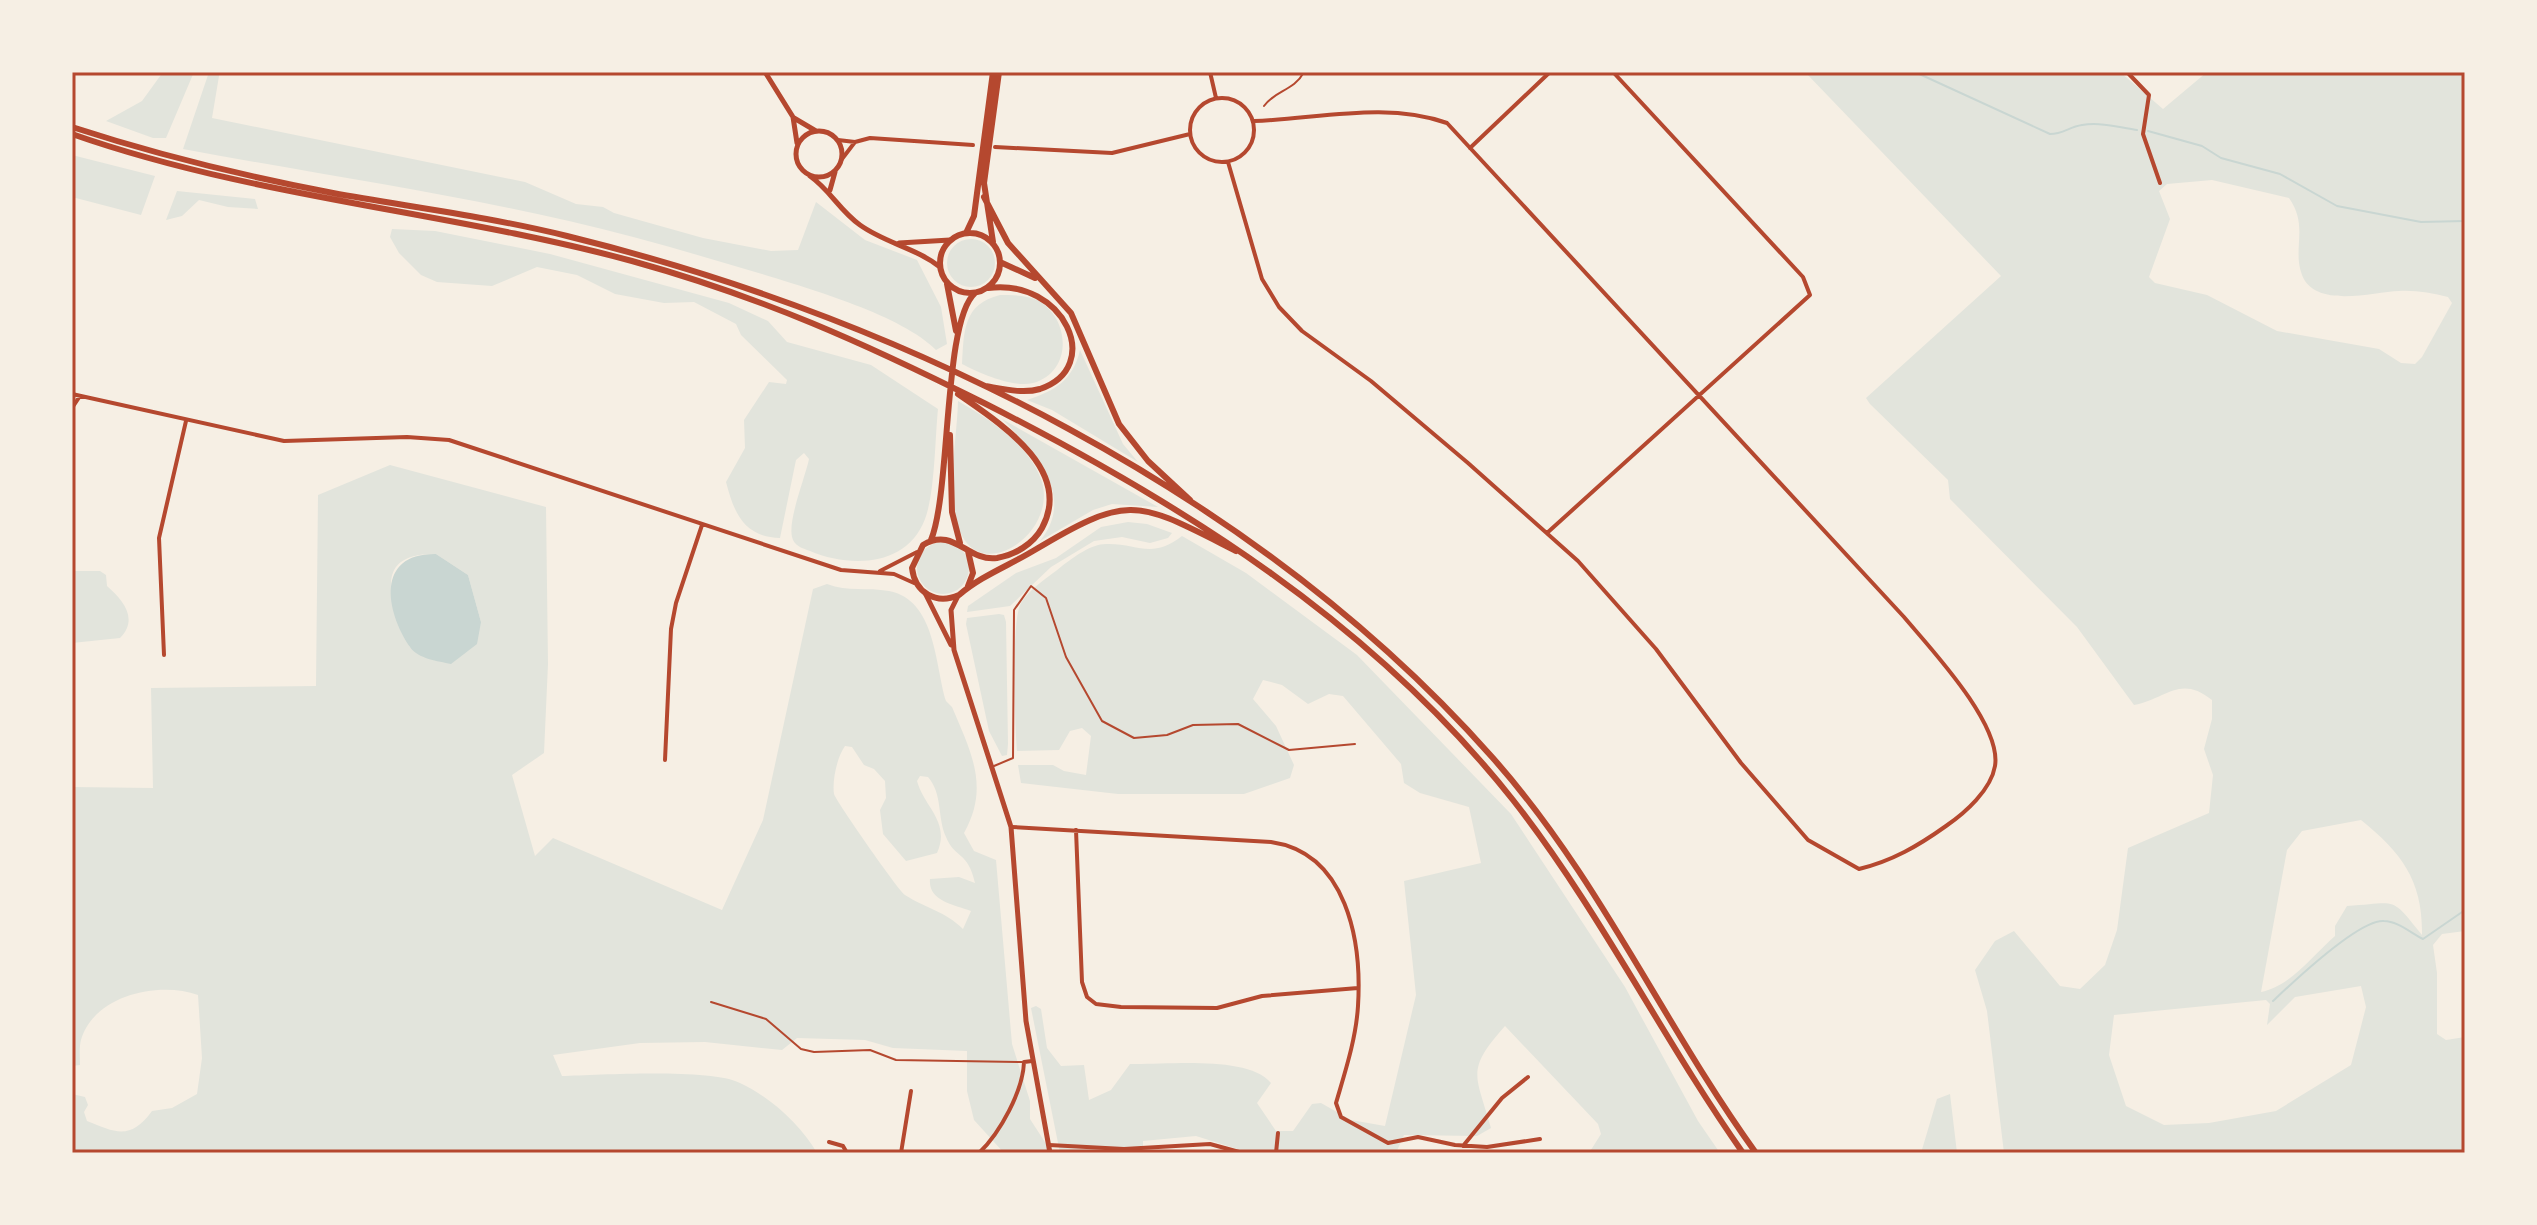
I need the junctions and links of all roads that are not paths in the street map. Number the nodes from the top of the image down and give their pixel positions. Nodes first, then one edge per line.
1 (765, 72) edge
2 (996, 72) edge
3 (1210, 72) edge
4 (1550, 72) edge
5 (1613, 72) edge
6 (2127, 72) edge
7 (1216, 98) junction
8 (793, 117) junction
9 (1254, 121) junction
10 (72, 127) edge
11 (816, 131) junction
12 (72, 134) edge
13 (1190, 134) junction
14 (838, 140) junction
15 (855, 142) junction
16 (798, 145) junction
17 (973, 145) dead end
18 (995, 147) dead end
19 (1470, 148) junction
20 (842, 159) junction
21 (1228, 162) junction
22 (835, 171) junction
23 (810, 176) junction
24 (2160, 183) dead end
25 (830, 190) junction
26 (984, 197) junction
27 (966, 233) junction
28 (950, 240) junction
29 (894, 242) junction
30 (994, 244) junction
31 (1000, 262) junction
32 (940, 267) junction
33 (946, 281) junction
34 (1042, 281) junction
35 (988, 288) junction
36 (975, 293) junction
37 (957, 339) junction
38 (939, 381) junction
39 (978, 384) junction
40 (72, 394) edge
41 (1700, 395) junction
42 (80, 396) junction
43 (72, 408) edge
44 (949, 415) junction
45 (186, 421) junction
46 (1202, 511) junction
47 (702, 525) junction
48 (1547, 533) junction
49 (931, 540) junction
50 (963, 546) junction
51 (917, 552) junction
52 (1254, 560) junction
53 (877, 572) junction
54 (916, 585) junction
55 (966, 589) junction
56 (926, 595) junction
57 (959, 595) junction
58 (954, 650) junction
59 (164, 655) dead end
60 (1355, 744) dead end
61 (665, 760) dead end
62 (993, 766) junction
63 (1011, 827) junction
64 (1076, 830) junction
65 (1358, 988) junction
66 (711, 1002) dead end
67 (1032, 1061) junction
68 (1024, 1062) junction
69 (1528, 1077) dead end
70 (911, 1091) dead end
71 (1278, 1133) dead end
72 (1540, 1139) dead end
73 (829, 1142) dead end
74 (1049, 1145) junction
75 (1463, 1146) junction
76 (847, 1153) edge
77 (901, 1153) edge
78 (979, 1153) edge
79 (1050, 1153) edge
80 (1243, 1153) edge
81 (1276, 1153) edge
82 (1743, 1153) edge
83 (1756, 1153) edge

1 - 8 street
2 - 26 highway
2 - 27 highway
3 - 7 street
4 - 19 street
5 - 41 street
6 - 24 street
7 - 9 street
7 - 13 street
8 - 11 street
8 - 16 street
9 - 19 street
9 - 21 street
10 - 39 highway
11 - 14 street
11 - 16 street
12 - 38 highway
13 - 18 street
13 - 21 street
14 - 15 street
14 - 20 street
15 - 17 street
15 - 20 street
16 - 23 street
19 - 41 street
20 - 22 street
21 - 48 street
22 - 23 street
22 - 25 street
23 - 25 street
25 - 29 street
26 - 30 highway
26 - 34 highway
27 - 28 highway
27 - 30 highway
28 - 29 street
28 - 32 highway
29 - 32 street
30 - 31 highway
31 - 34 highway
31 - 35 highway
32 - 33 highway
33 - 36 highway
33 - 37 highway
34 - 46 highway
35 - 36 highway
35 - 39 highway
36 - 37 highway
37 - 44 highway
38 - 50 highway
38 - 52 highway
39 - 46 highway
40 - 42 street
41 - 48 street
41 - 48 street
42 - 43 street
42 - 45 street
44 - 49 highway
44 - 50 highway
45 - 47 street
45 - 59 street
46 - 83 highway
47 - 53 street
47 - 61 street
49 - 50 highway
49 - 51 highway
50 - 55 highway
51 - 53 street
51 - 54 highway
52 - 55 highway
52 - 82 highway
53 - 54 street
54 - 56 highway
55 - 57 highway
56 - 57 highway
56 - 58 street
57 - 58 street
58 - 62 street
60 - 62 lane
62 - 63 street
63 - 64 street
63 - 67 street
64 - 65 street
64 - 65 street
65 - 75 street
66 - 68 lane
67 - 68 street
67 - 74 street
68 - 78 street
69 - 75 street
70 - 77 street
71 - 81 street
72 - 75 street
73 - 76 street
74 - 79 street
74 - 80 street

